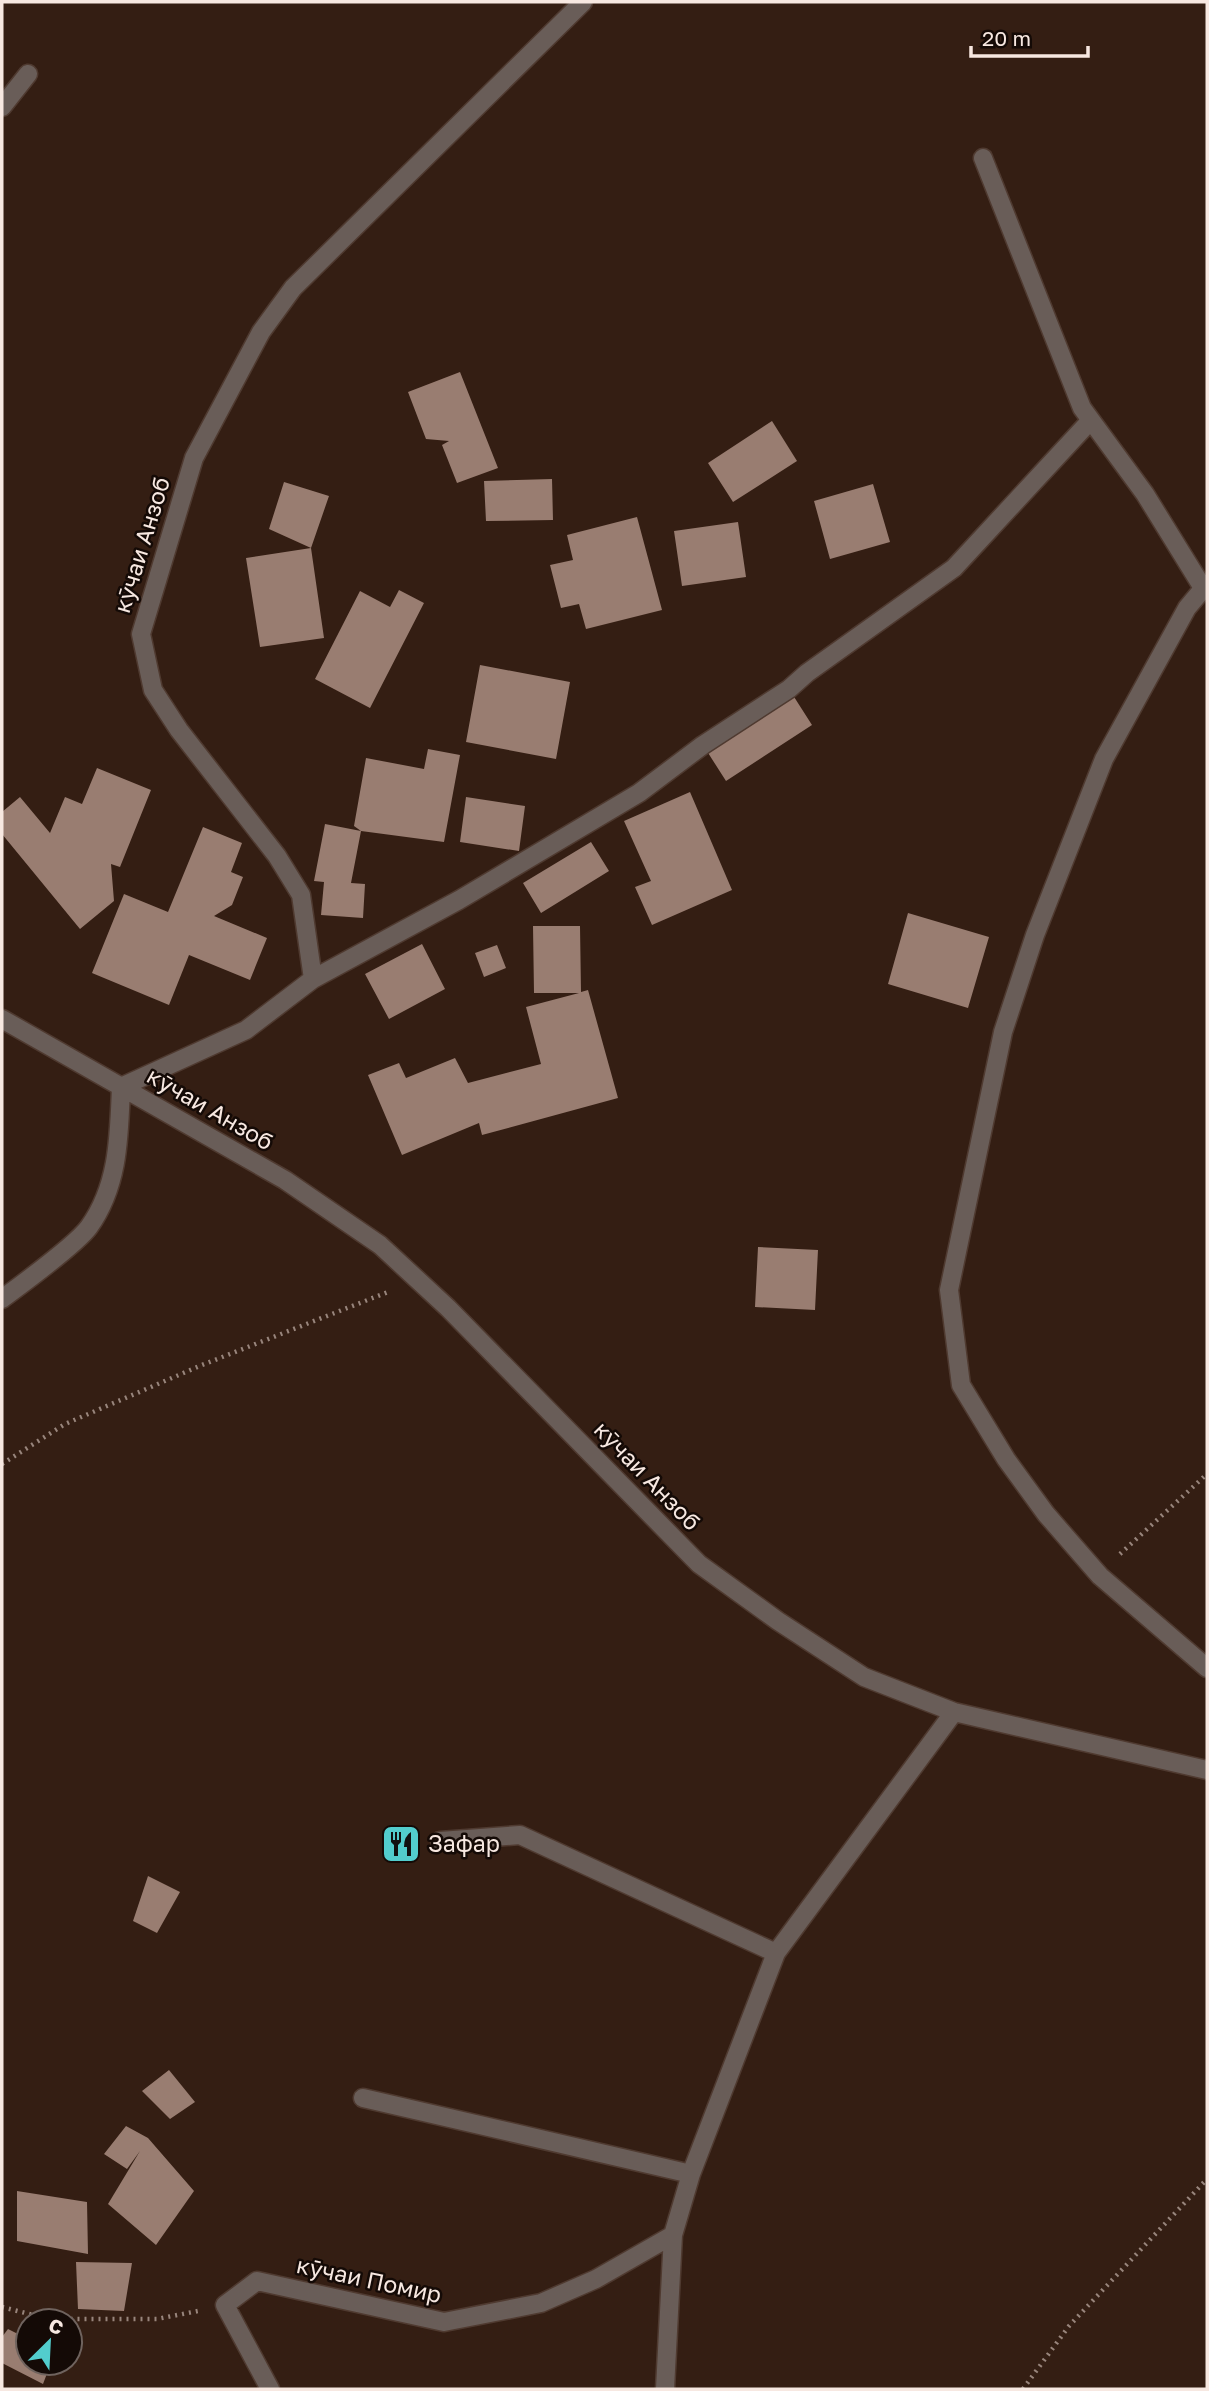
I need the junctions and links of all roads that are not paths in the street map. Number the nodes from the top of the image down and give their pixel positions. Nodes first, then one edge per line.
1 (583, 2) edge
2 (28, 74) dead end
3 (2, 107) edge
4 (983, 158) dead end
5 (1091, 420) junction
6 (1205, 586) edge
7 (313, 979) junction
8 (2, 1019) edge
9 (121, 1087) junction
10 (2, 1299) edge
11 (1207, 1668) edge
12 (954, 1712) junction
13 (1207, 1770) edge
14 (440, 1841) dead end
15 (776, 1953) junction
16 (363, 2098) dead end
17 (691, 2174) junction
18 (673, 2235) junction
19 (270, 2389) edge
20 (665, 2389) edge

1 - 7 street, кӯчаи Анзоб
2 - 3 street
4 - 5 street
5 - 6 street
5 - 7 street
6 - 11 street
7 - 9 street, кӯчаи Анзоб
8 - 9 street, кӯчаи Анзоб
9 - 10 street
9 - 12 street, кӯчаи Анзоб
12 - 13 street, кӯчаи Анзоб
12 - 15 street
14 - 15 street
15 - 17 street
16 - 17 street
17 - 18 street
18 - 19 street, кӯчаи Помир
18 - 20 street

